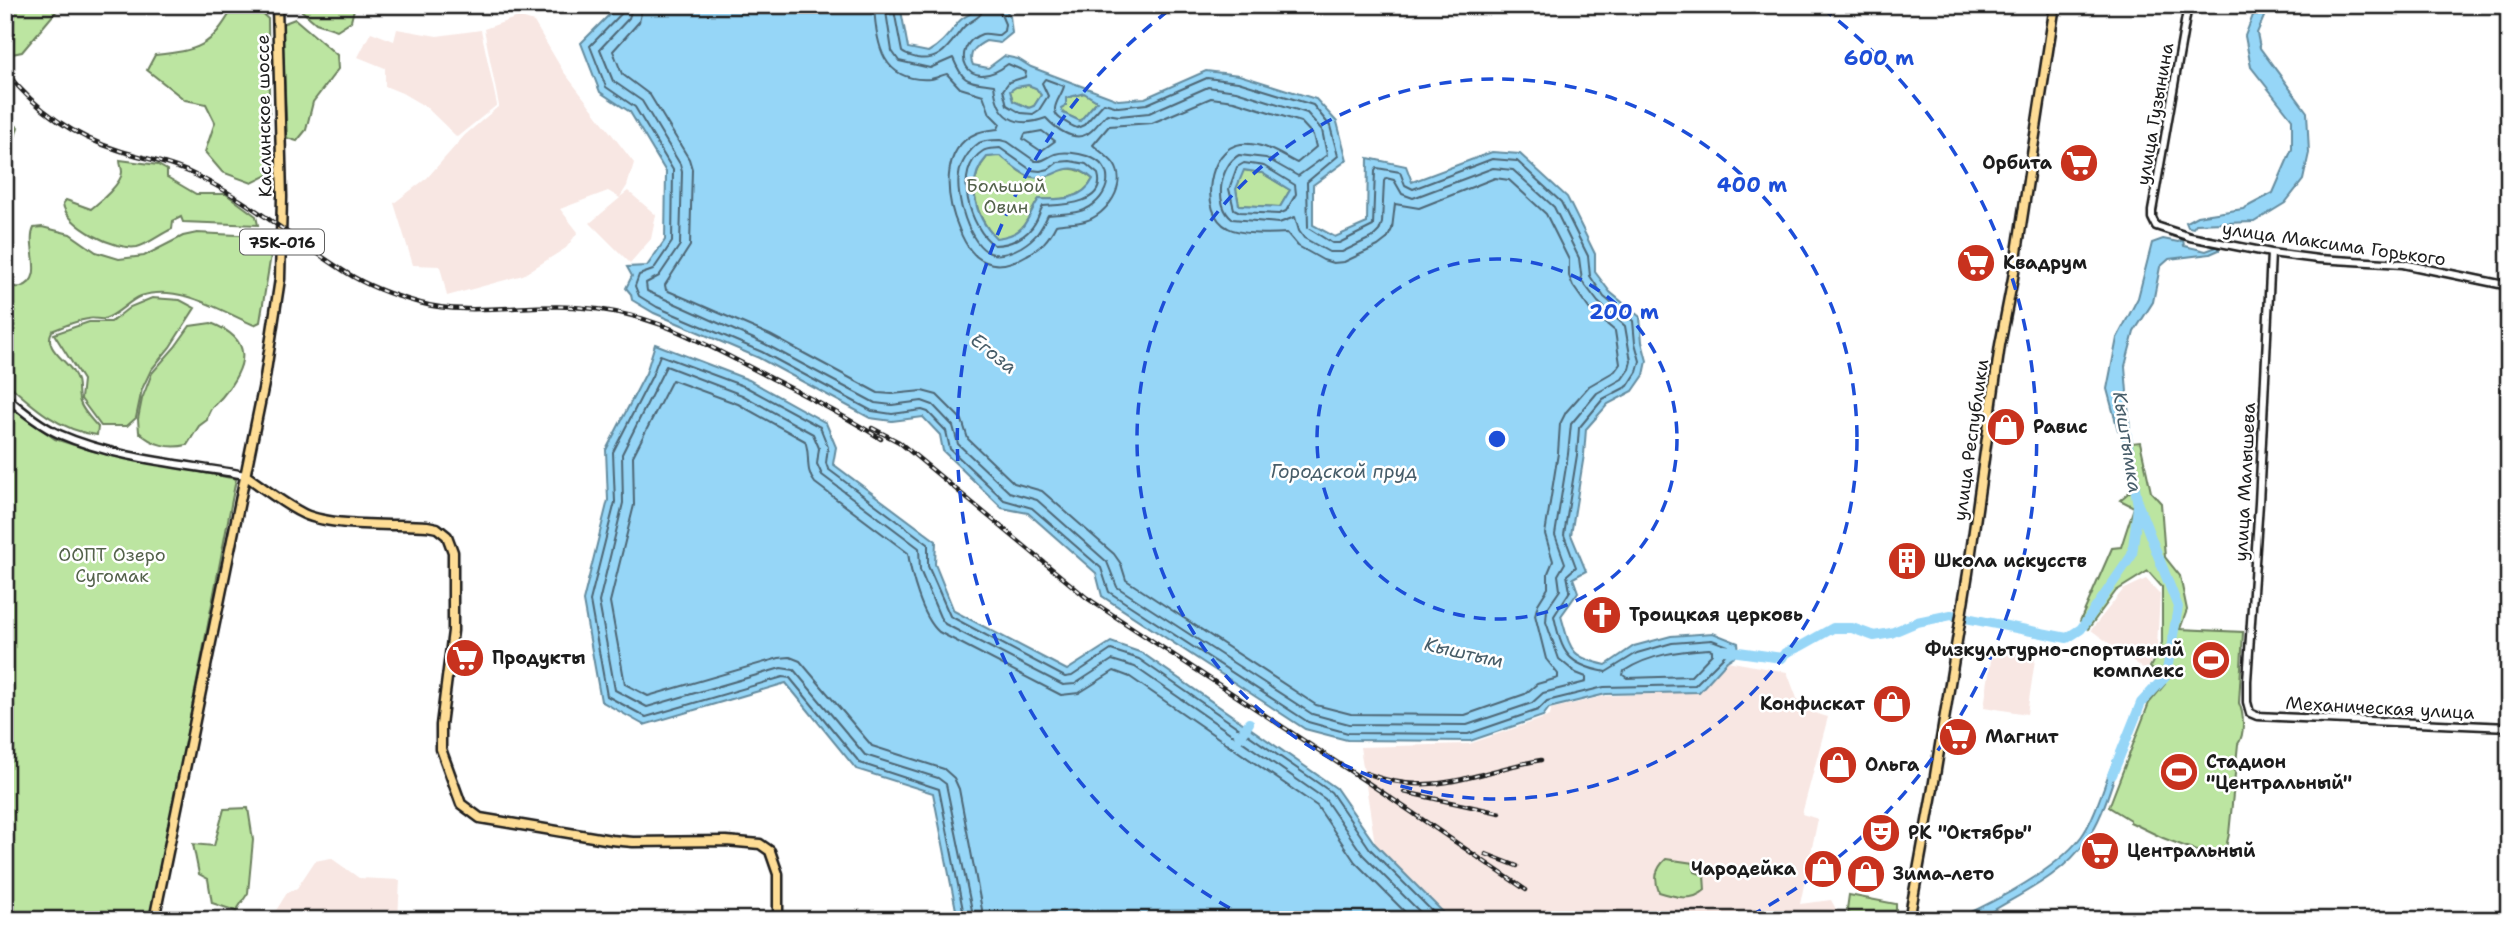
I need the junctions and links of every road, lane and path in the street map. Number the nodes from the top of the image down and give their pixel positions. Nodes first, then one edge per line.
1 (277, 5) edge
2 (2055, 5) edge
3 (2188, 5) edge
4 (2156, 226) joint
5 (2271, 253) junction
6 (2509, 286) edge
7 (5, 396) edge
8 (246, 475) junction
9 (2250, 713) joint
10 (2509, 727) edge
11 (155, 920) edge
12 (778, 920) edge
13 (1909, 920) edge

1 - 8 main road, Каслинское шоссе / 75К-016
2 - 13 main road, улица Республики
3 - 4 street, улица Гузынина
4 - 5 street, улица Максима Горького
5 - 6 street, улица Максима Горького
5 - 9 street, улица Малышева
7 - 8 street
8 - 11 main road, 75К-016
8 - 12 main road
9 - 10 street, Механическая улица

